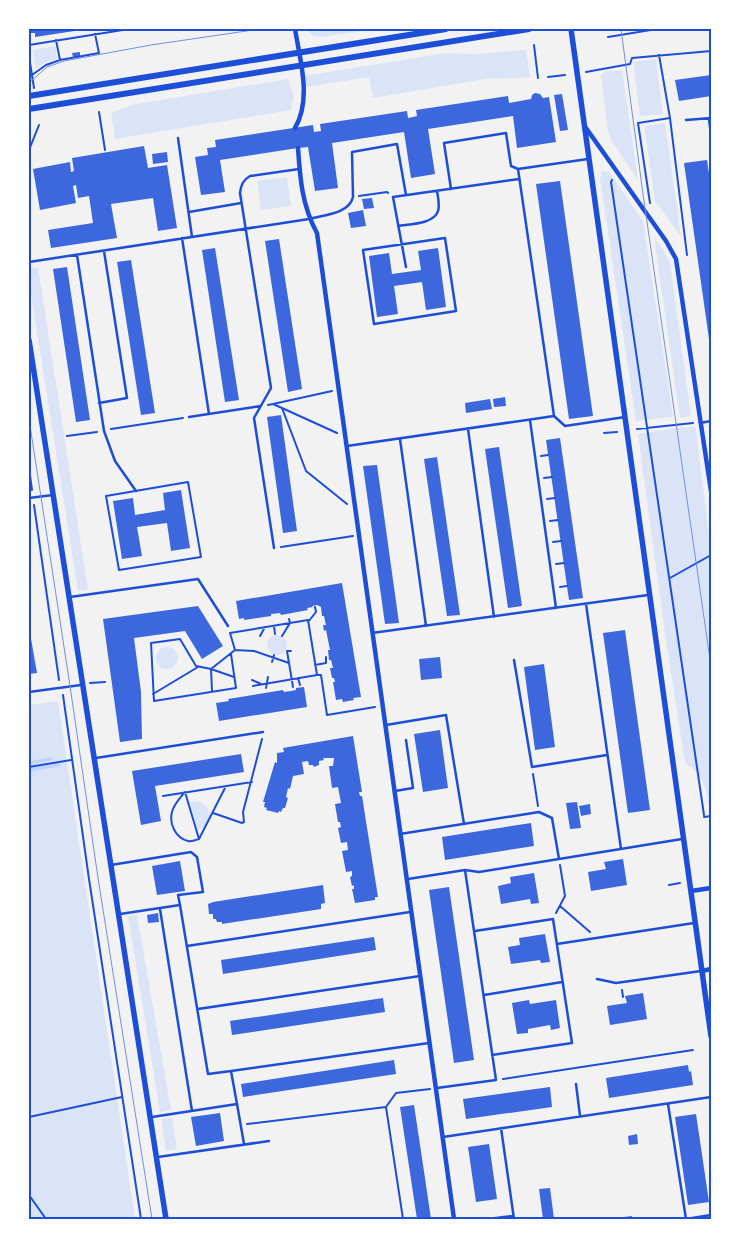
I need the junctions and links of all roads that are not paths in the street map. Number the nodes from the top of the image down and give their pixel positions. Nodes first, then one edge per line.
1 (295, 29) edge
2 (446, 29) edge
3 (529, 29) edge
4 (571, 29) edge
5 (298, 53) junction
6 (300, 65) junction
7 (29, 96) edge
8 (29, 109) edge
9 (710, 118) edge
10 (686, 120) dead end
11 (295, 128) dead end
12 (585, 128) junction
13 (711, 135) edge
14 (178, 138) dead end
15 (298, 148) dead end
16 (589, 158) junction
17 (299, 169) junction
18 (518, 169) junction
19 (519, 179) junction
20 (451, 189) junction
21 (437, 191) junction
22 (406, 196) junction
23 (241, 203) junction
24 (189, 212) junction
25 (310, 219) junction
26 (398, 226) junction
27 (246, 228) junction
28 (192, 237) junction
29 (182, 238) junction
30 (402, 244) junction
31 (104, 251) junction
32 (77, 255) junction
33 (29, 262) edge
34 (406, 267) dead end
35 (29, 340) edge
36 (99, 403) junction
37 (261, 406) junction
38 (209, 414) junction
39 (554, 416) junction
40 (189, 417) road end
41 (625, 417) junction
42 (530, 420) junction
43 (711, 421) edge
44 (700, 423) junction
45 (468, 429) junction
46 (400, 439) junction
47 (346, 446) junction
48 (136, 491) road end
49 (711, 491) edge
50 (53, 495) junction
51 (29, 498) edge
52 (274, 548) road end
53 (650, 594) junction
54 (69, 597) junction
55 (586, 604) junction
56 (556, 608) junction
57 (494, 617) junction
58 (228, 626) road end
59 (426, 626) junction
60 (372, 633) junction
61 (514, 660) dead end
62 (84, 684) junction
63 (29, 692) edge
64 (385, 725) junction
65 (263, 732) road end
66 (406, 740) dead end
67 (607, 755) junction
68 (94, 759) junction
69 (394, 791) junction
70 (464, 824) junction
71 (400, 834) junction
72 (684, 839) junction
73 (621, 849) junction
74 (559, 859) junction
75 (111, 865) junction
76 (465, 870) junction
77 (406, 879) junction
78 (711, 888) edge
79 (691, 891) junction
80 (180, 905) junction
81 (160, 909) junction
82 (410, 912) junction
83 (118, 915) junction
84 (696, 923) junction
85 (474, 932) junction
86 (557, 944) junction
87 (187, 946) junction
88 (711, 969) edge
89 (702, 970) junction
90 (420, 976) junction
91 (597, 979) dead end
92 (562, 982) junction
93 (484, 995) junction
94 (198, 1008) junction
95 (711, 1036) edge
96 (429, 1043) junction
97 (492, 1055) junction
98 (230, 1071) junction
99 (576, 1084) dead end
100 (436, 1088) junction
101 (711, 1097) edge
102 (237, 1104) junction
103 (668, 1104) junction
104 (192, 1111) junction
105 (580, 1116) junction
106 (150, 1117) junction
107 (501, 1128) junction
108 (442, 1137) junction
109 (269, 1141) dead end
110 (244, 1144) junction
111 (156, 1157) junction
112 (711, 1216) edge
113 (514, 1217) edge
114 (166, 1219) edge
115 (454, 1219) edge
116 (488, 1219) edge
117 (686, 1219) edge

1 - 5 street
2 - 5 main road
3 - 6 main road
4 - 12 street
5 - 6 street
5 - 7 main road
6 - 8 main road
6 - 11 street
9 - 10 lane
9 - 13 lane
12 - 16 street
12 - 44 street
14 - 24 lane
15 - 17 street
16 - 18 lane
16 - 41 street
17 - 23 lane
17 - 25 street
18 - 19 lane
18 - 20 lane
19 - 20 lane
19 - 39 lane
20 - 21 lane
21 - 22 lane
21 - 26 lane
22 - 25 lane
22 - 26 lane
23 - 24 lane
23 - 27 lane
24 - 28 lane
25 - 27 lane
25 - 47 street
26 - 30 lane
27 - 28 lane
27 - 37 lane
28 - 29 lane
29 - 31 lane
29 - 38 lane
30 - 30 lane
30 - 34 lane
31 - 32 lane
31 - 36 lane
32 - 33 lane
32 - 36 lane
35 - 50 street
36 - 48 lane
37 - 38 lane
37 - 52 lane
38 - 40 lane
39 - 41 lane
39 - 42 lane
41 - 53 street
42 - 45 lane
42 - 56 lane
43 - 44 lane
44 - 49 street
45 - 46 lane
45 - 57 lane
46 - 47 lane
46 - 59 lane
47 - 60 street
50 - 51 lane
50 - 54 street
53 - 55 lane
53 - 72 street
54 - 58 lane
54 - 62 street
55 - 56 lane
55 - 67 lane
56 - 57 lane
57 - 59 lane
59 - 60 lane
60 - 64 street
61 - 67 lane
62 - 63 lane
62 - 68 street
64 - 69 street
64 - 70 lane
65 - 68 lane
66 - 69 lane
67 - 73 lane
68 - 75 street
69 - 71 street
70 - 71 lane
70 - 74 lane
71 - 77 street
72 - 73 lane
72 - 79 street
73 - 74 lane
74 - 76 lane
75 - 80 lane
75 - 83 street
76 - 77 lane
76 - 85 lane
77 - 82 street
78 - 79 street
79 - 84 street
80 - 81 lane
80 - 87 lane
81 - 83 lane
81 - 104 lane
82 - 87 lane
82 - 90 street
83 - 106 street
84 - 86 lane
84 - 89 street
85 - 86 lane
85 - 93 lane
86 - 92 lane
87 - 94 lane
88 - 89 street
89 - 91 lane
89 - 95 street
90 - 94 lane
90 - 96 street
92 - 93 lane
92 - 97 lane
93 - 97 lane
94 - 98 lane
96 - 98 lane
96 - 100 street
97 - 100 lane
98 - 102 lane
99 - 105 lane
100 - 108 street
101 - 103 lane
102 - 104 lane
102 - 110 lane
103 - 105 lane
103 - 117 lane
104 - 106 lane
105 - 107 lane
106 - 111 street
107 - 108 lane
107 - 113 lane
108 - 115 street
109 - 110 lane
110 - 111 lane
111 - 114 street
112 - 117 lane
113 - 116 lane

